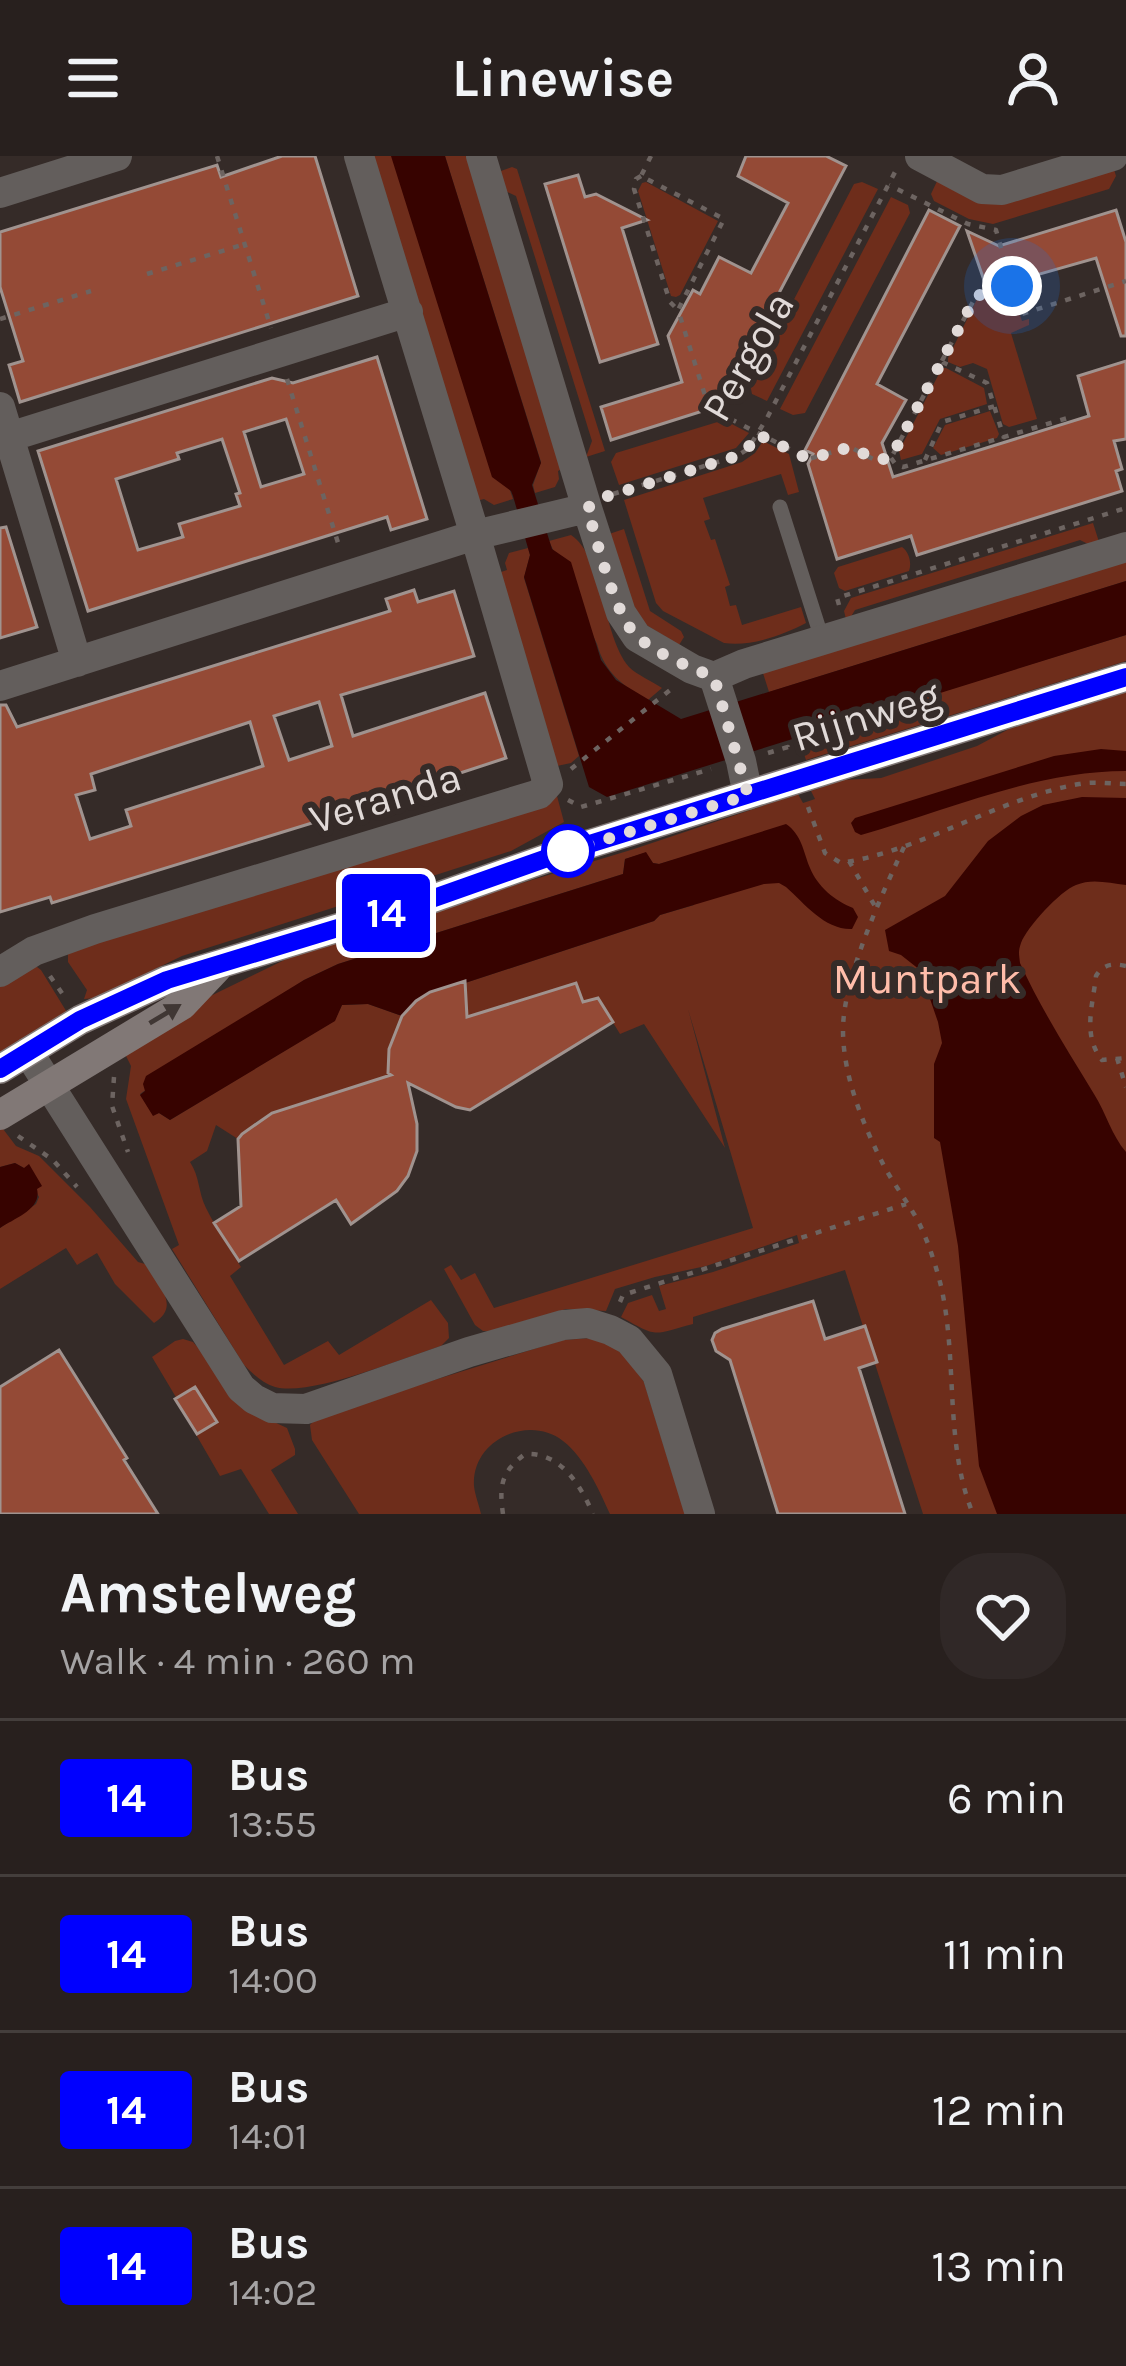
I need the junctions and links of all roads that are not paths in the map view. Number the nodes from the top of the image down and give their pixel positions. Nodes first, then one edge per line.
1 (117, 156) edge
2 (359, 156) edge
3 (481, 156) edge
4 (1113, 156) edge
5 (908, 163) edge
6 (0, 193) edge
7 (408, 312) junction
8 (5, 422) edge
9 (780, 507) dead end
10 (587, 508) junction
11 (476, 535) junction
12 (1126, 547) edge
13 (835, 638) junction
14 (77, 662) junction
15 (1126, 677) edge
16 (0, 686) edge
17 (718, 690) junction
18 (748, 795) junction
19 (220, 964) junction
20 (0, 972) edge
21 (28, 1052) junction
22 (0, 1069) edge
23 (48, 1085) junction
24 (0, 1115) edge
25 (700, 1514) edge

1 - 6 street
2 - 7 street
3 - 10 street
4 - 5 street
7 - 8 street
7 - 11 street
8 - 14 street
9 - 13 lane
10 - 11 street
10 - 17 street
11 - 14 street
11 - 20 street, Veranda
12 - 13 street
13 - 17 street
14 - 16 street
15 - 18 street, Rijnweg
17 - 18 street
18 - 19 street, Rijnweg
19 - 21 street, Rijnweg
23 -> 19 street, Rijnweg
21 - 22 street, Rijnweg
21 - 23 street
23 - 24 street, Rijnweg
23 - 25 street

